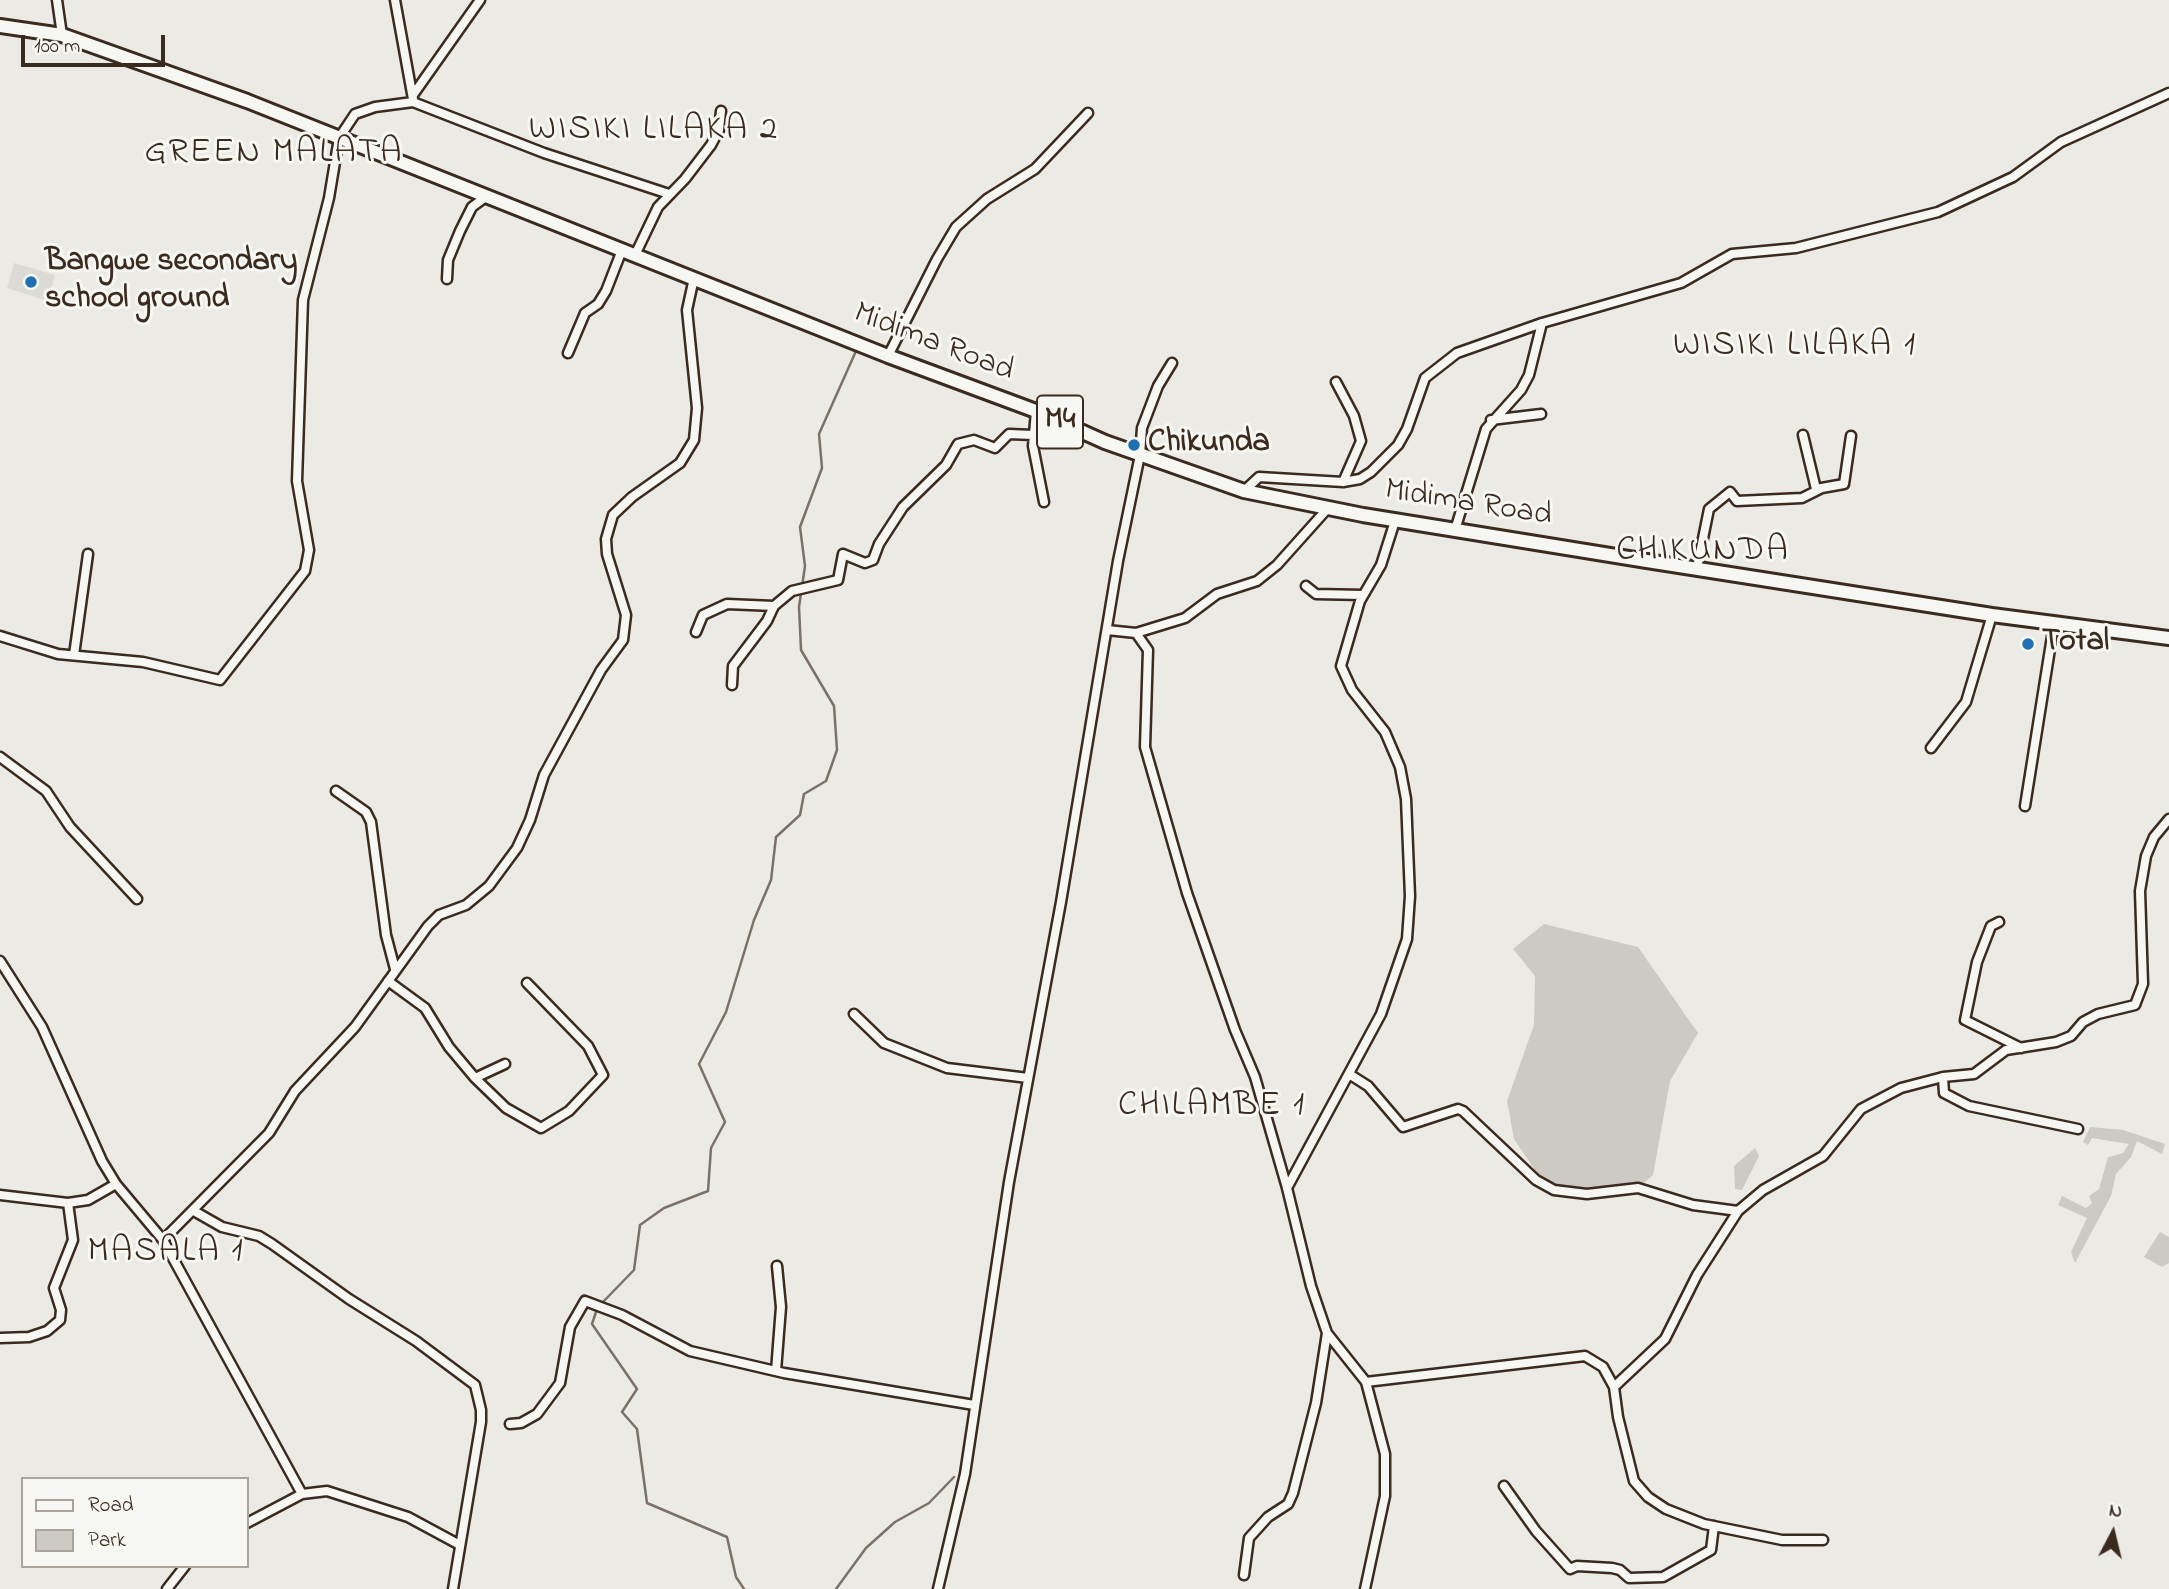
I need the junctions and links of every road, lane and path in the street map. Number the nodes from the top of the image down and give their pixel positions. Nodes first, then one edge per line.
1 (57, 0) edge
2 (394, 0) edge
3 (480, 0) edge
4 (0, 26) edge
5 (62, 35) junction
6 (2169, 93) edge
7 (413, 99) junction
8 (721, 111) dead end
9 (1088, 113) dead end
10 (339, 138) junction
11 (669, 194) junction
12 (487, 196) junction
13 (622, 250) junction
14 (635, 255) junction
15 (694, 278) junction
16 (447, 279) dead end
17 (1542, 323) junction
18 (568, 352) dead end
19 (888, 356) junction
20 (1172, 363) dead end
21 (1336, 382) dead end
22 (1036, 411) junction
23 (1541, 414) dead end
24 (1491, 420) junction
25 (1033, 435) junction
26 (1803, 436) dead end
27 (1851, 436) dead end
28 (1140, 455) junction
29 (1343, 482) junction
30 (1820, 489) junction
31 (1244, 491) junction
32 (1044, 502) dead end
33 (1328, 508) junction
34 (1395, 521) junction
35 (1455, 530) junction
36 (88, 554) dead end
37 (1696, 568) junction
38 (1306, 586) dead end
39 (1363, 595) junction
40 (774, 606) junction
41 (1992, 615) junction
42 (2054, 624) junction
43 (1107, 629) junction
44 (696, 632) dead end
45 (1136, 633) junction
46 (0, 636) edge
47 (2169, 638) edge
48 (74, 655) junction
49 (733, 685) dead end
50 (1931, 748) dead end
51 (0, 757) edge
52 (336, 791) dead end
53 (2025, 806) dead end
54 (2169, 819) edge
55 (137, 899) dead end
56 (1999, 922) dead end
57 (0, 961) edge
58 (395, 969) junction
59 (388, 981) junction
60 (527, 983) dead end
61 (854, 1014) dead end
62 (2021, 1048) junction
63 (505, 1064) dead end
64 (1349, 1074) junction
65 (1942, 1077) junction
66 (475, 1078) junction
67 (1028, 1078) junction
68 (2078, 1129) dead end
69 (116, 1184) junction
70 (1287, 1188) junction
71 (0, 1195) edge
72 (68, 1203) junction
73 (194, 1211) junction
74 (1738, 1211) junction
75 (163, 1240) junction
76 (778, 1266) dead end
77 (1327, 1333) junction
78 (0, 1338) edge
79 (776, 1371) junction
80 (1366, 1382) junction
81 (1614, 1387) junction
82 (974, 1405) junction
83 (510, 1424) dead end
84 (1504, 1486) dead end
85 (302, 1494) junction
86 (248, 1522) edge
87 (1714, 1526) junction
88 (1823, 1540) dead end
89 (458, 1544) junction
90 (183, 1568) edge
91 (1244, 1575) dead end
92 (167, 1589) edge
93 (453, 1589) edge
94 (938, 1589) edge
95 (1365, 1589) edge

1 - 5 street
2 - 7 street
3 - 7 street
4 - 5 main road, Midima Road / M4
5 - 10 main road, Midima Road / M4
6 - 17 street
7 - 10 street
7 - 11 street
8 - 11 street
9 - 19 street
10 - 12 main road, Midima Road / M4
10 - 48 street
11 - 14 street
12 - 13 main road, Midima Road / M4
12 - 16 street
13 - 14 main road, Midima Road / M4
13 - 18 street
14 - 15 main road, Midima Road / M4
15 - 19 main road, Midima Road / M4
15 - 58 street
17 - 24 street
17 - 29 street
19 - 22 main road, Midima Road / M4
20 - 28 street
21 - 29 street
22 - 25 street
22 - 28 main road, Midima Road / M4
23 - 24 street
24 - 35 street
25 - 32 street
25 - 40 street
26 - 30 street
27 - 30 street
28 - 31 main road, Midima Road / M4
28 - 43 street
29 - 31 street
30 - 37 street
31 - 33 main road, Midima Road / M4
33 - 34 main road, Midima Road / M4
33 - 45 street
34 - 35 main road, Midima Road / M4
34 - 39 street
35 - 37 main road, Midima Road / M4
36 - 48 street
37 - 41 main road, Midima Road / M4
38 - 39 street
39 - 64 street
40 - 44 street
40 - 49 street
41 - 42 main road, Midima Road / M4
41 - 50 street
42 - 47 main road, Midima Road / M4
42 - 53 street
43 - 45 street
43 - 67 street
45 - 70 street
46 - 48 street
51 - 55 street
52 - 58 street
54 - 62 street
56 - 62 street
57 - 69 street
58 - 59 street
59 - 66 street
59 - 73 street
60 - 66 street
61 - 67 street
62 - 65 street
63 - 66 street
64 - 70 street
64 - 74 street
65 - 68 street
65 - 74 street
67 - 82 street
69 - 72 street
69 - 75 street
70 - 77 street
71 - 72 street
72 - 78 street
73 - 75 street
73 - 89 street
74 - 81 street
75 - 85 street
76 - 79 street
77 - 80 street
77 - 91 street
79 - 82 street
79 - 83 street
80 - 81 street
80 - 95 street
81 - 87 street
82 - 94 street
84 - 87 street
85 - 86 street
85 - 89 street
87 - 88 street
89 - 93 street
90 - 92 street

